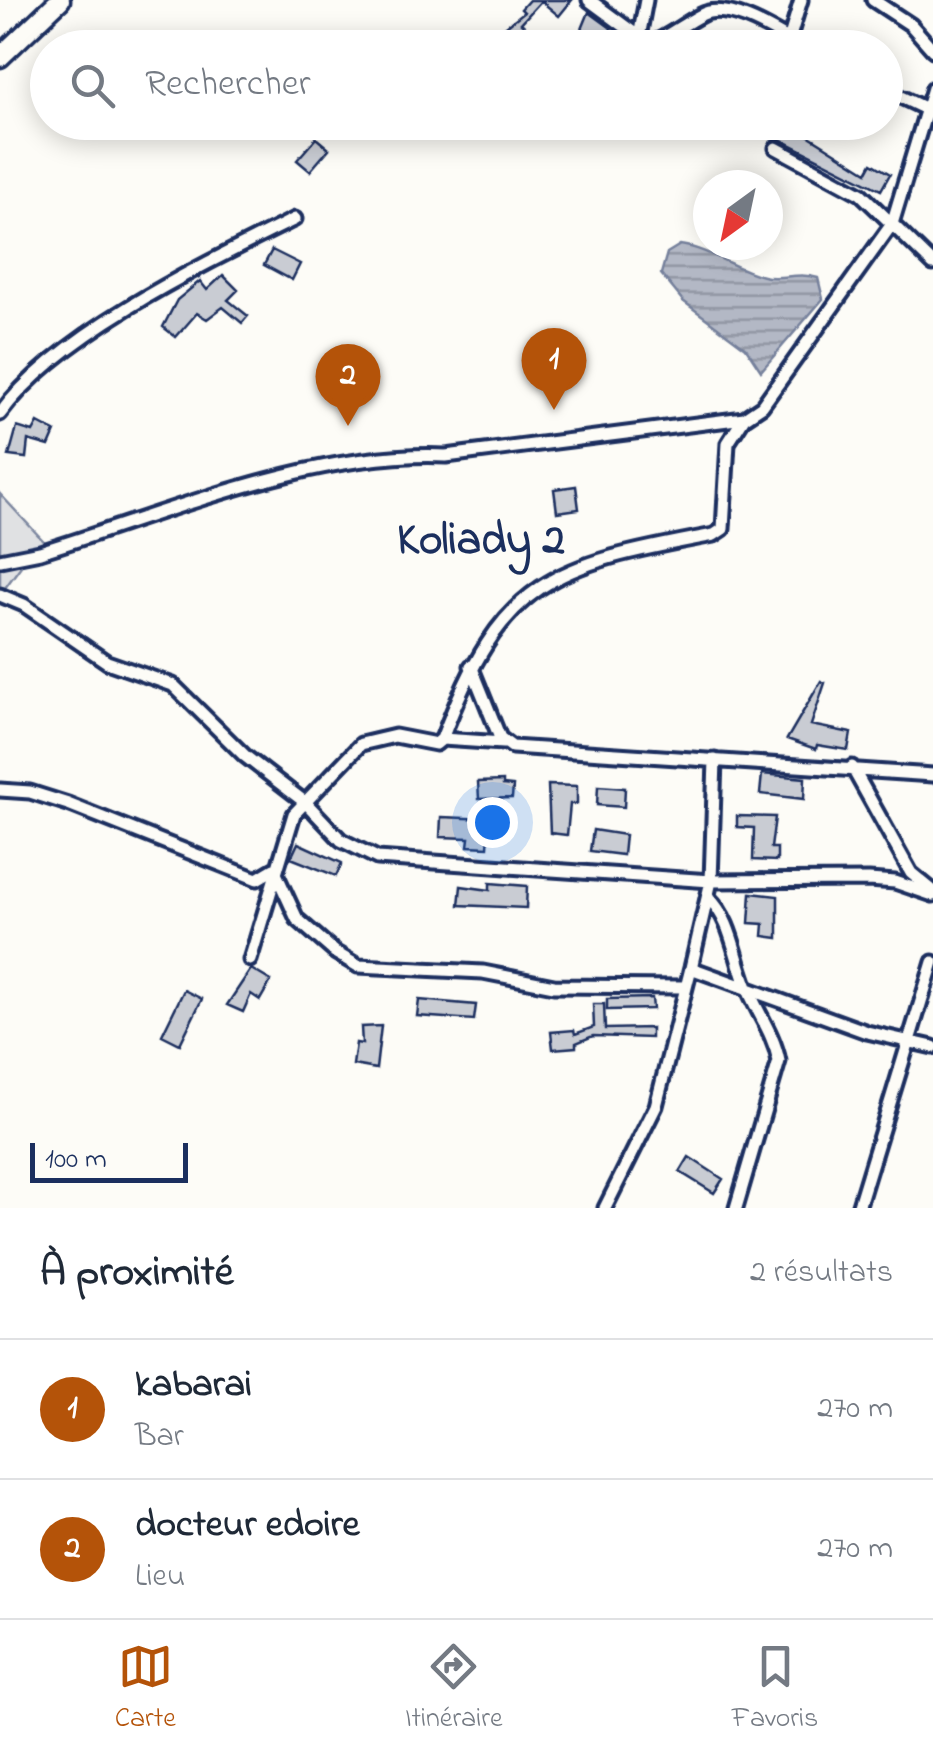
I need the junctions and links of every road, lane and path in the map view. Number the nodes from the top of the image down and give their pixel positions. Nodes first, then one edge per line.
1 (60, 0) edge
2 (590, 0) edge
3 (646, 0) edge
4 (801, 0) edge
5 (873, 0) edge
6 (630, 30) edge
7 (640, 30) edge
8 (674, 30) edge
9 (769, 30) edge
10 (792, 30) edge
11 (933, 50) edge
12 (0, 57) edge
13 (933, 88) edge
14 (903, 98) edge
15 (928, 110) junction
16 (927, 140) edge
17 (776, 148) dead end
18 (295, 219) dead end
19 (892, 224) junction
20 (933, 264) edge
21 (0, 414) edge
22 (744, 418) junction
23 (0, 560) edge
24 (0, 595) edge
25 (471, 666) junction
26 (442, 738) junction
27 (504, 744) junction
28 (715, 760) junction
29 (852, 768) junction
30 (933, 775) edge
31 (0, 790) edge
32 (306, 804) junction
33 (274, 869) junction
34 (257, 879) junction
35 (711, 880) junction
36 (268, 891) junction
37 (933, 893) edge
38 (708, 896) junction
39 (297, 919) junction
40 (250, 960) dead end
41 (933, 962) edge
42 (692, 968) junction
43 (746, 986) junction
44 (684, 987) junction
45 (912, 1040) junction
46 (933, 1047) edge
47 (604, 1208) edge
48 (736, 1208) edge
49 (858, 1208) edge

1 - 12 main road
2 - 6 street
3 - 7 street
4 - 10 street
5 - 11 street
8 - 9 street
13 - 15 street
14 - 15 street
15 - 16 street
16 - 19 street
17 - 19 street
18 - 21 street
19 - 20 street
19 - 22 street
22 - 23 street
22 - 25 street
24 - 32 street
25 - 26 street
25 - 27 street
26 - 27 street
26 - 32 street
27 - 28 street
28 - 29 street
28 - 35 street
29 - 30 street
29 - 37 street
31 - 34 street
32 - 33 street
32 - 35 street
33 - 34 street
33 - 36 street
33 - 39 street
34 - 36 street
35 - 37 street
35 - 38 street
36 - 39 street
36 - 40 street
38 - 42 street
38 - 43 street
39 - 44 street
41 - 45 street
42 - 43 street
42 - 44 street
43 - 45 street
43 - 48 street
44 - 47 street
45 - 46 street
45 - 49 street

